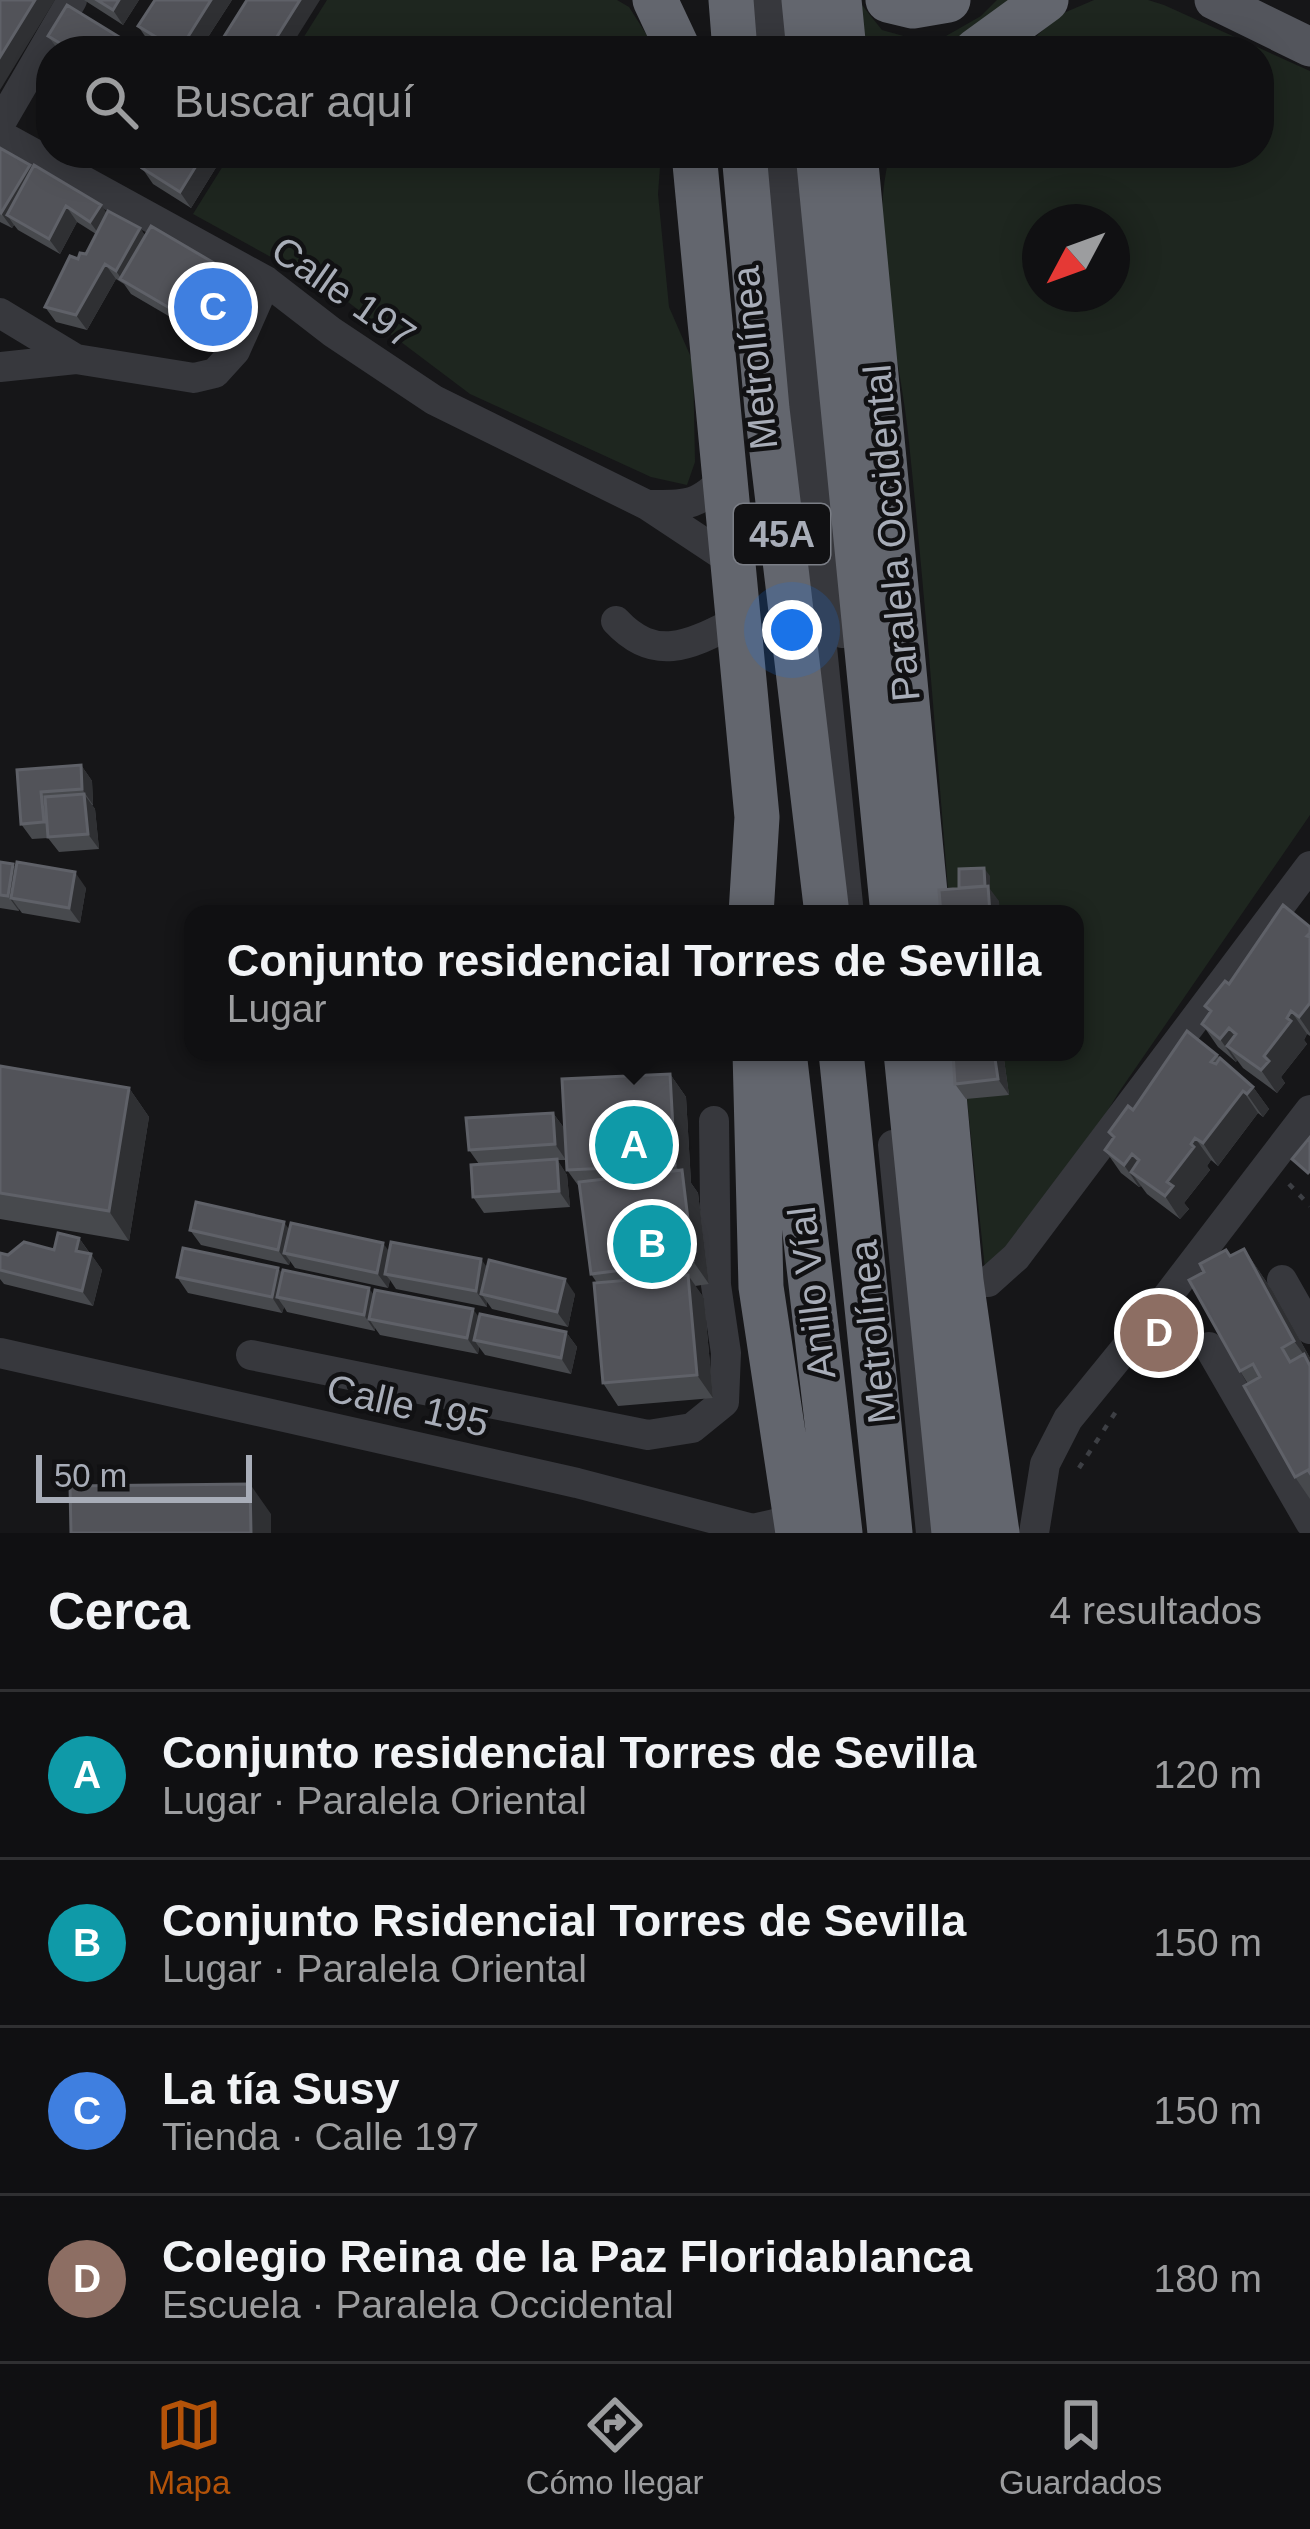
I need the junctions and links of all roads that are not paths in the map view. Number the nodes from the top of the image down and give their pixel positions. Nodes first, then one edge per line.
1 (72, 0) edge
2 (656, 0) edge
3 (677, 0) edge
4 (731, 0) edge
5 (757, 0) edge
6 (779, 0) edge
7 (804, 0) edge
8 (839, 0) edge
9 (888, 0) edge
10 (948, 0) edge
11 (1046, 0) edge
12 (1214, 0) edge
13 (56, 36) edge
14 (673, 36) edge
15 (679, 36) edge
16 (734, 36) edge
17 (761, 36) edge
18 (783, 36) edge
19 (808, 36) edge
20 (843, 36) edge
21 (997, 36) edge
22 (1310, 47) edge
23 (36, 74) edge
24 (0, 124) edge
25 (0, 135) edge
26 (36, 155) edge
27 (60, 168) edge
28 (696, 168) edge
29 (745, 168) edge
30 (774, 168) edge
31 (795, 168) edge
32 (819, 168) edge
33 (856, 168) edge
34 (864, 168) edge
35 (860, 208) junction
36 (700, 210) junction
37 (266, 281) junction
38 (0, 313) edge
39 (76, 359) junction
40 (7, 366) edge
41 (767, 409) junction
42 (725, 478) junction
43 (647, 505) junction
44 (733, 562) junction
45 (739, 620) junction
46 (616, 621) dead end
47 (757, 817) junction
48 (1308, 873) edge
49 (752, 905) edge
50 (767, 905) edge
51 (825, 905) edge
52 (848, 905) edge
53 (869, 905) edge
54 (892, 905) edge
55 (925, 905) edge
56 (755, 1061) edge
57 (785, 1061) edge
58 (842, 1061) edge
59 (864, 1061) edge
60 (885, 1061) edge
61 (907, 1061) edge
62 (941, 1061) edge
63 (1310, 1110) edge
64 (714, 1120) dead end
65 (1282, 1280) dead end
66 (961, 1281) junction
67 (716, 1286) junction
68 (761, 1287) junction
69 (1310, 1329) edge
70 (1209, 1347) edge
71 (0, 1353) edge
72 (251, 1355) dead end
73 (1310, 1522) edge
74 (998, 1525) edge
75 (775, 1529) edge
76 (840, 1533) edge
77 (890, 1533) edge
78 (913, 1533) edge
79 (932, 1533) edge
80 (954, 1533) edge
81 (1034, 1533) edge

1 - 13 street
2 - 14 highway
3 - 15 highway
4 - 16 highway
5 - 17 street
6 - 18 street
7 - 19 highway
8 - 20 highway
9 - 10 highway
11 - 21 highway
12 - 22 main road
23 - 24 street
25 - 26 street, Calle 197
27 - 37 street, Calle 197
28 - 36 highway, 45A
29 - 41 highway, 45A
30 - 52 street, Metrolínea
31 - 53 street, Metrolínea
32 - 54 highway, 45A
33 - 35 highway, Paralela Occidental / 45A
34 - 35 highway
35 - 55 highway, Paralela Occidental / 45A
36 - 41 highway
36 - 42 highway, 45A
37 - 39 street
37 - 43 street, Calle 197
38 - 39 street
39 - 40 street
41 - 51 highway, 45A
42 - 43 street
42 - 44 highway, 45A
43 - 44 street, Calle 197
44 - 45 highway, 45A
45 - 46 street
45 - 47 highway, 45A
47 - 49 highway
47 - 50 highway, 45A
48 - 66 street
56 - 68 highway
57 - 76 highway, Anillo Víal
58 - 77 highway
59 - 78 street, Metrolínea
60 - 79 street, Metrolínea
61 - 80 highway
62 - 66 highway
63 - 81 street
64 - 67 street
65 - 69 street
66 - 74 highway
67 - 68 street
67 - 72 street
68 - 75 highway
70 - 73 street
71 - 75 street, Calle 195

